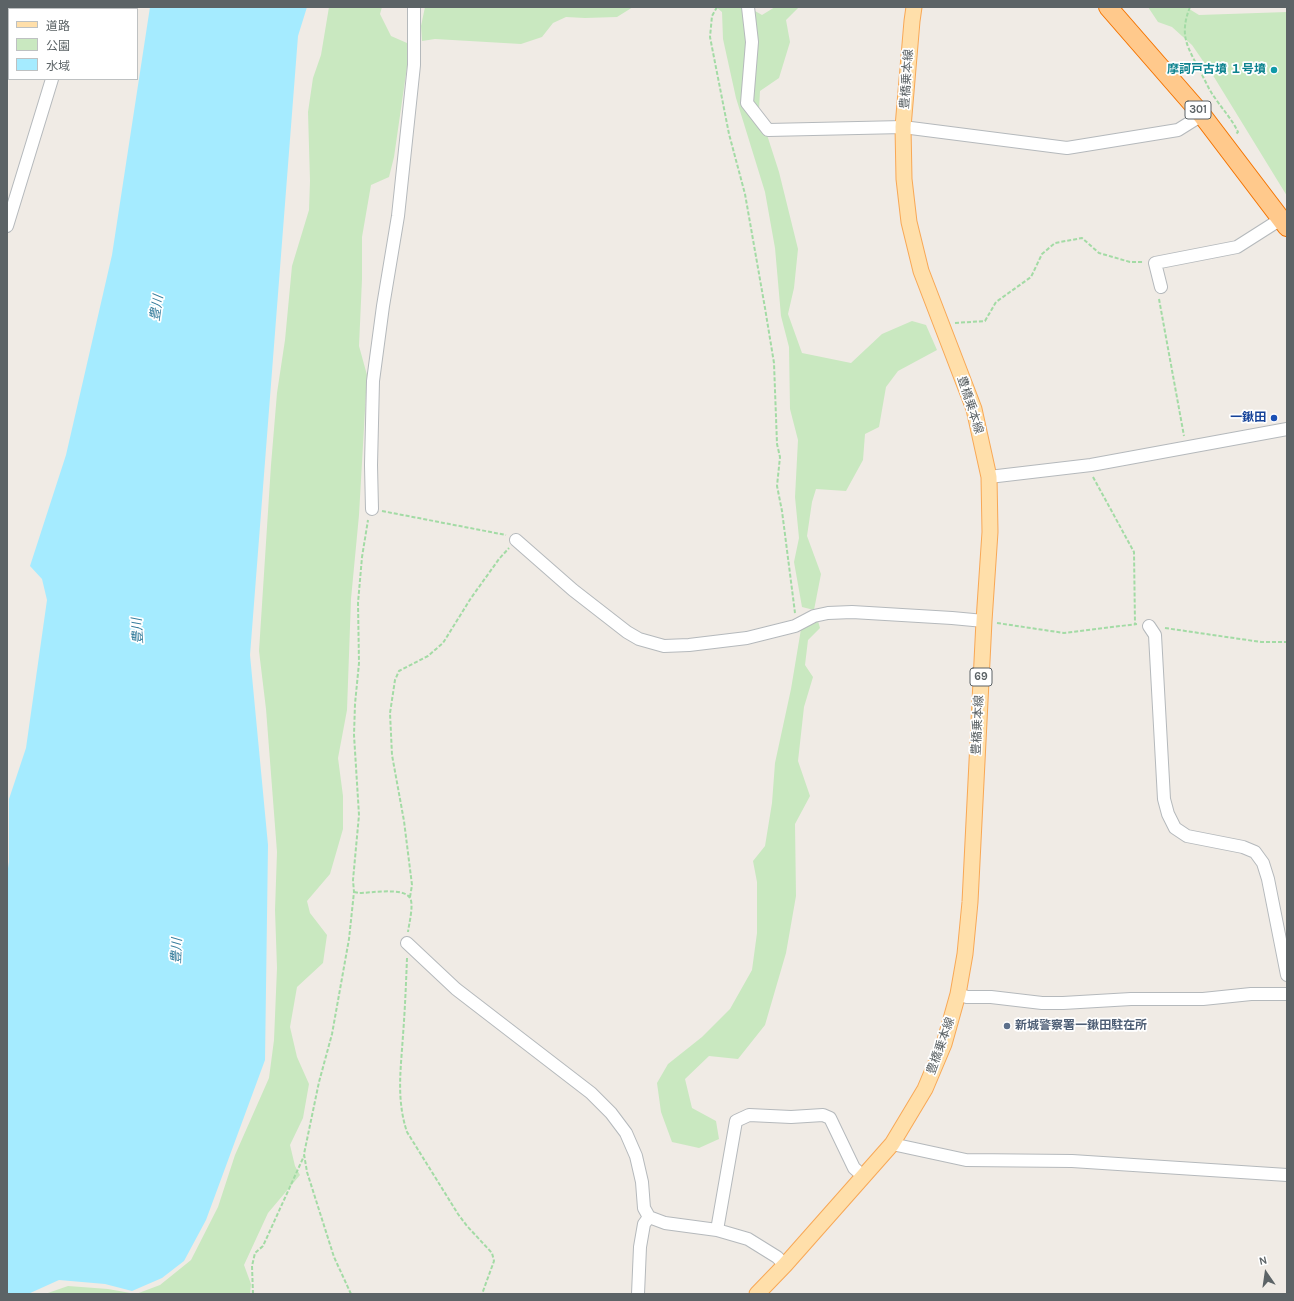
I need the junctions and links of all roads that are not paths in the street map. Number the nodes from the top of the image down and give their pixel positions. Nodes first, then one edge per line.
1 (414, 7) edge
2 (748, 7) edge
3 (914, 7) edge
4 (1108, 7) edge
5 (52, 80) edge
6 (1202, 115) junction
7 (903, 127) junction
8 (1284, 223) edge
9 (7, 226) edge
10 (1161, 287) road end
11 (1287, 429) edge
12 (990, 477) junction
13 (372, 509) road end
14 (516, 540) road end
15 (984, 621) junction
16 (1149, 626) road end
17 (407, 943) road end
18 (1287, 976) edge
19 (958, 994) junction
20 (1287, 994) edge
21 (892, 1144) junction
22 (1287, 1175) edge
23 (864, 1177) junction
24 (650, 1217) junction
25 (717, 1230) junction
26 (785, 1265) junction
27 (638, 1294) edge
28 (757, 1294) edge

1 - 13 street
2 - 7 street
3 - 7 main road, 豊橋乗本線 / 69
4 - 6 highway, 301
5 - 9 street
6 - 7 street
6 - 8 highway, 301
7 - 12 main road, 豊橋乗本線 / 69
8 - 10 street
11 - 12 street
12 - 15 main road, 豊橋乗本線 / 69
14 - 15 street
15 - 19 main road, 豊橋乗本線 / 69
16 - 18 street
17 - 24 street
19 - 20 street
19 - 21 main road, 豊橋乗本線 / 69
21 - 22 street
21 - 23 main road, 豊橋乗本線 / 69
23 - 25 street
23 - 26 main road, 豊橋乗本線 / 69
24 - 25 street
24 - 27 street
25 - 26 street
26 - 28 main road, 豊橋乗本線 / 69

